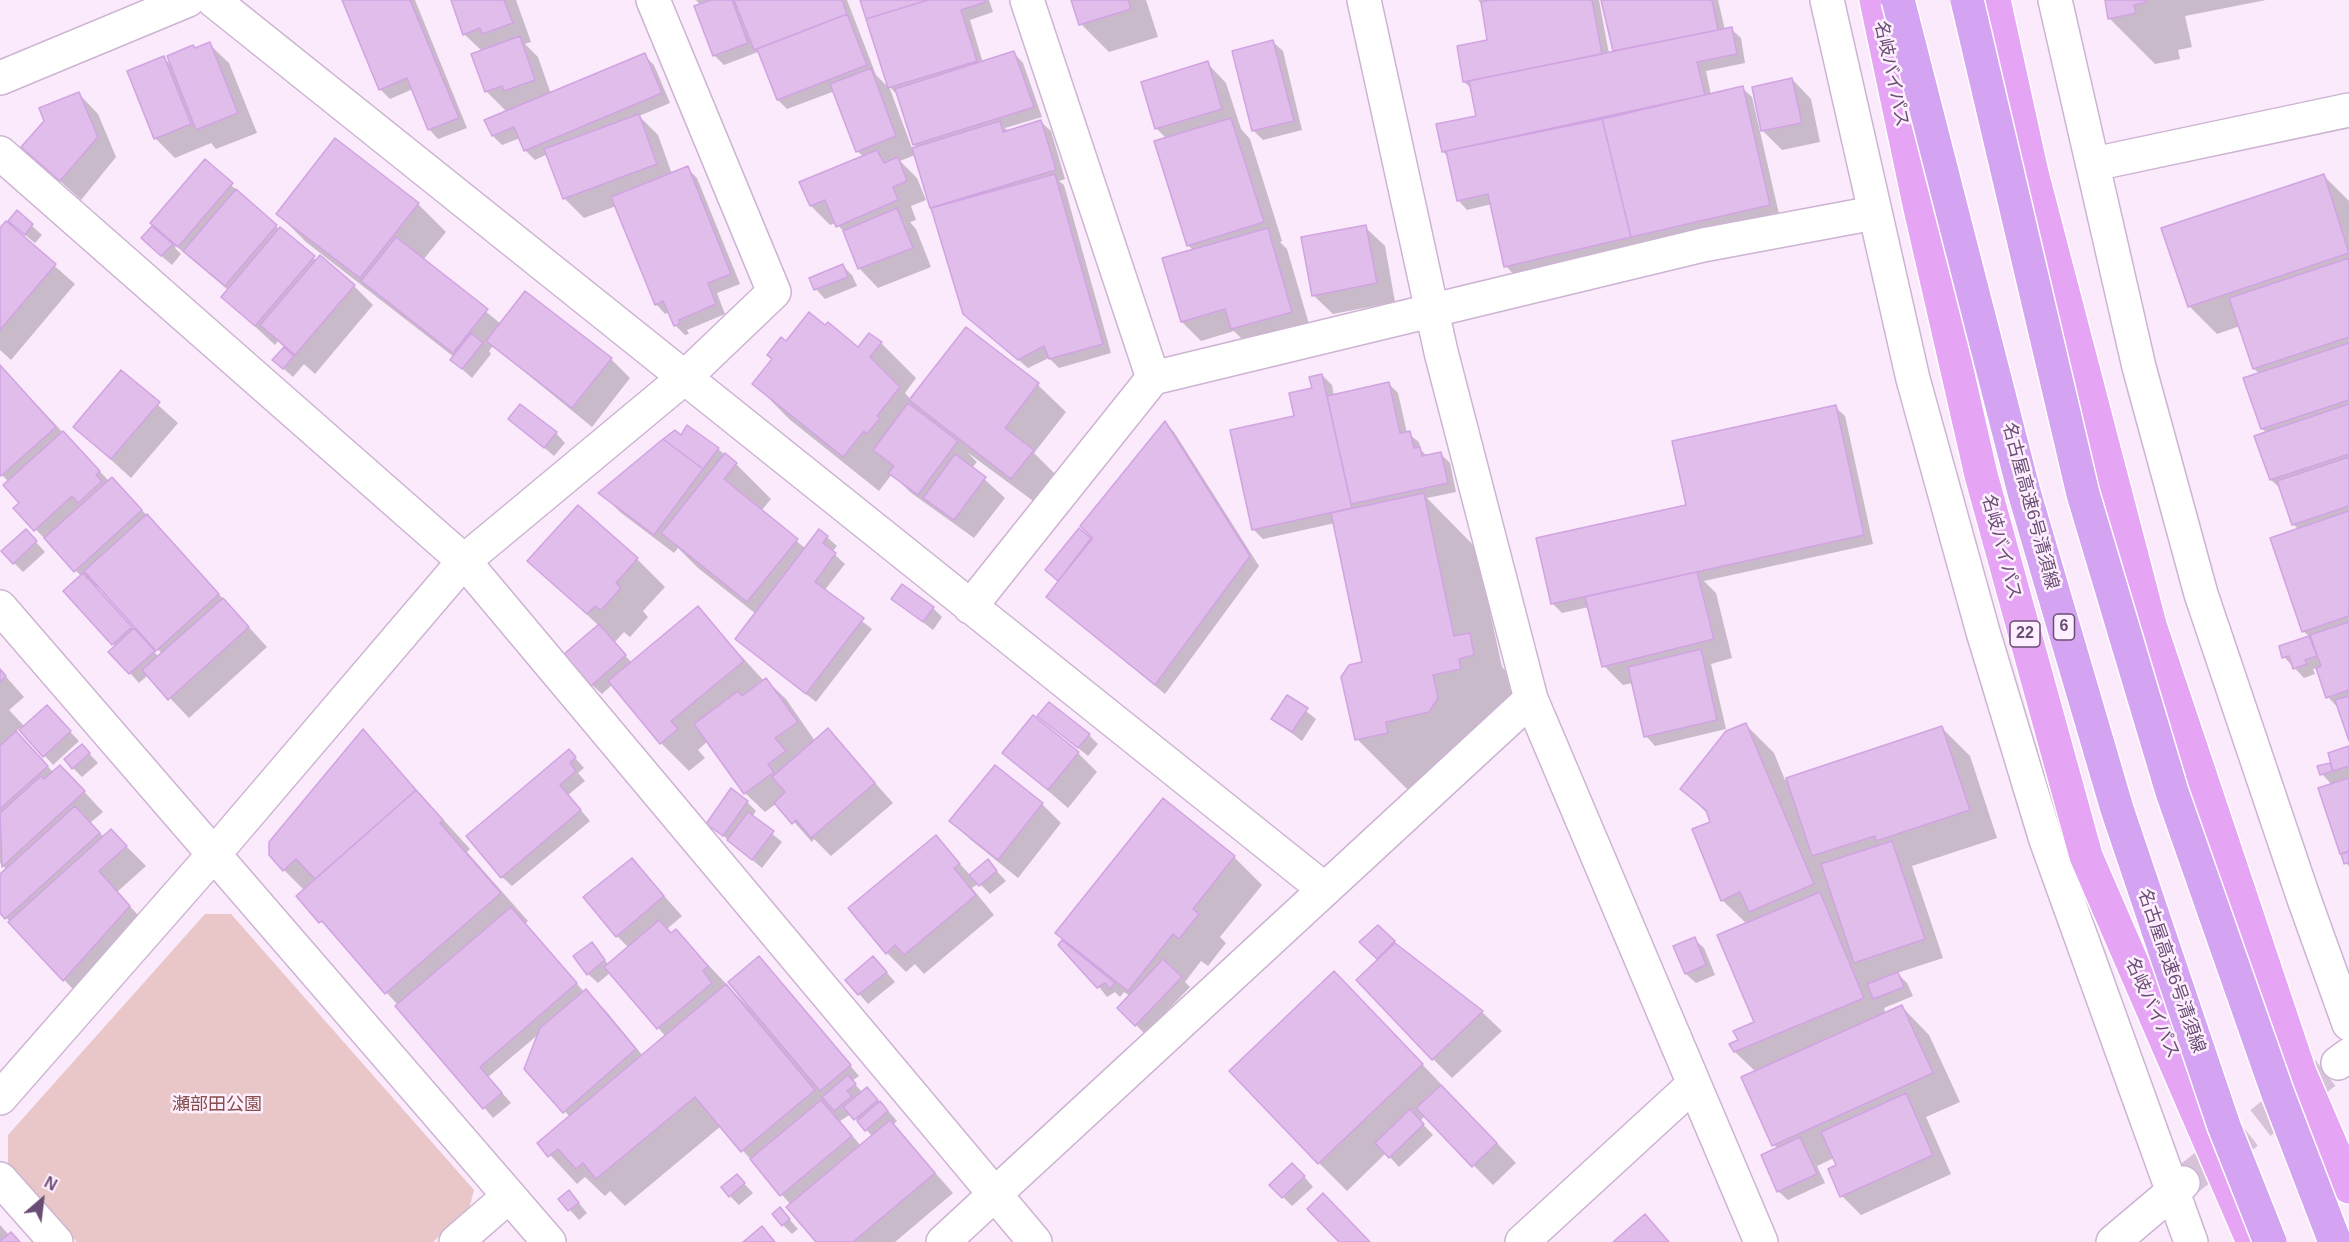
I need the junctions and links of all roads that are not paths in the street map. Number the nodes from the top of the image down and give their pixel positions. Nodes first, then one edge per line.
1 (653, 0) edge
2 (1027, 0) edge
3 (1364, 0) edge
4 (1827, 0) edge
5 (1876, 0) edge
6 (1898, 0) edge
7 (1967, 0) edge
8 (1994, 0) edge
9 (2055, 0) edge
10 (190, 1) edge
11 (0, 78) edge
12 (2349, 110) edge
13 (0, 153) edge
14 (2094, 164) junction
15 (1874, 213) junction
16 (1432, 309) junction
17 (684, 378) junction
18 (1153, 378) junction
19 (464, 561) junction
20 (0, 607) edge
21 (970, 607) junction
22 (1531, 699) junction
23 (214, 854) junction
24 (1324, 889) junction
25 (2349, 1024) edge
26 (1694, 1084) junction
27 (0, 1098) edge
28 (0, 1179) edge
29 (2349, 1187) edge
30 (2177, 1188) junction
31 (995, 1194) junction
32 (509, 1196) junction
33 (56, 1242) edge
34 (456, 1242) edge
35 (549, 1242) edge
36 (943, 1242) edge
37 (1035, 1242) edge
38 (1522, 1242) edge
39 (1761, 1242) edge
40 (2113, 1242) edge
41 (2190, 1242) edge
42 (2253, 1242) edge
43 (2270, 1242) edge
44 (2335, 1242) edge

1 - 17 street
2 - 18 street
3 - 16 street
4 - 15 street
5 - 42 highway, 名岐バイパス / 22
6 - 43 highway, 名古屋高速6号清須線 / 6, bridge
7 - 44 highway, bridge
8 - 29 highway
9 - 14 street
10 - 11 street
10 - 17 street
12 - 14 street
13 - 19 street
14 - 25 street
15 - 16 street
15 - 30 street
16 - 18 street
16 - 22 street
17 - 19 street
17 - 21 street
18 - 21 street
19 - 23 street
19 - 31 street
20 - 23 street
21 - 24 street
22 - 24 street
22 - 26 street
23 - 27 street
23 - 32 street
24 - 31 street
26 - 38 street
26 - 39 street
28 - 33 street
30 - 40 street
30 - 41 street
31 - 36 street
31 - 37 street
32 - 34 street
32 - 35 street

